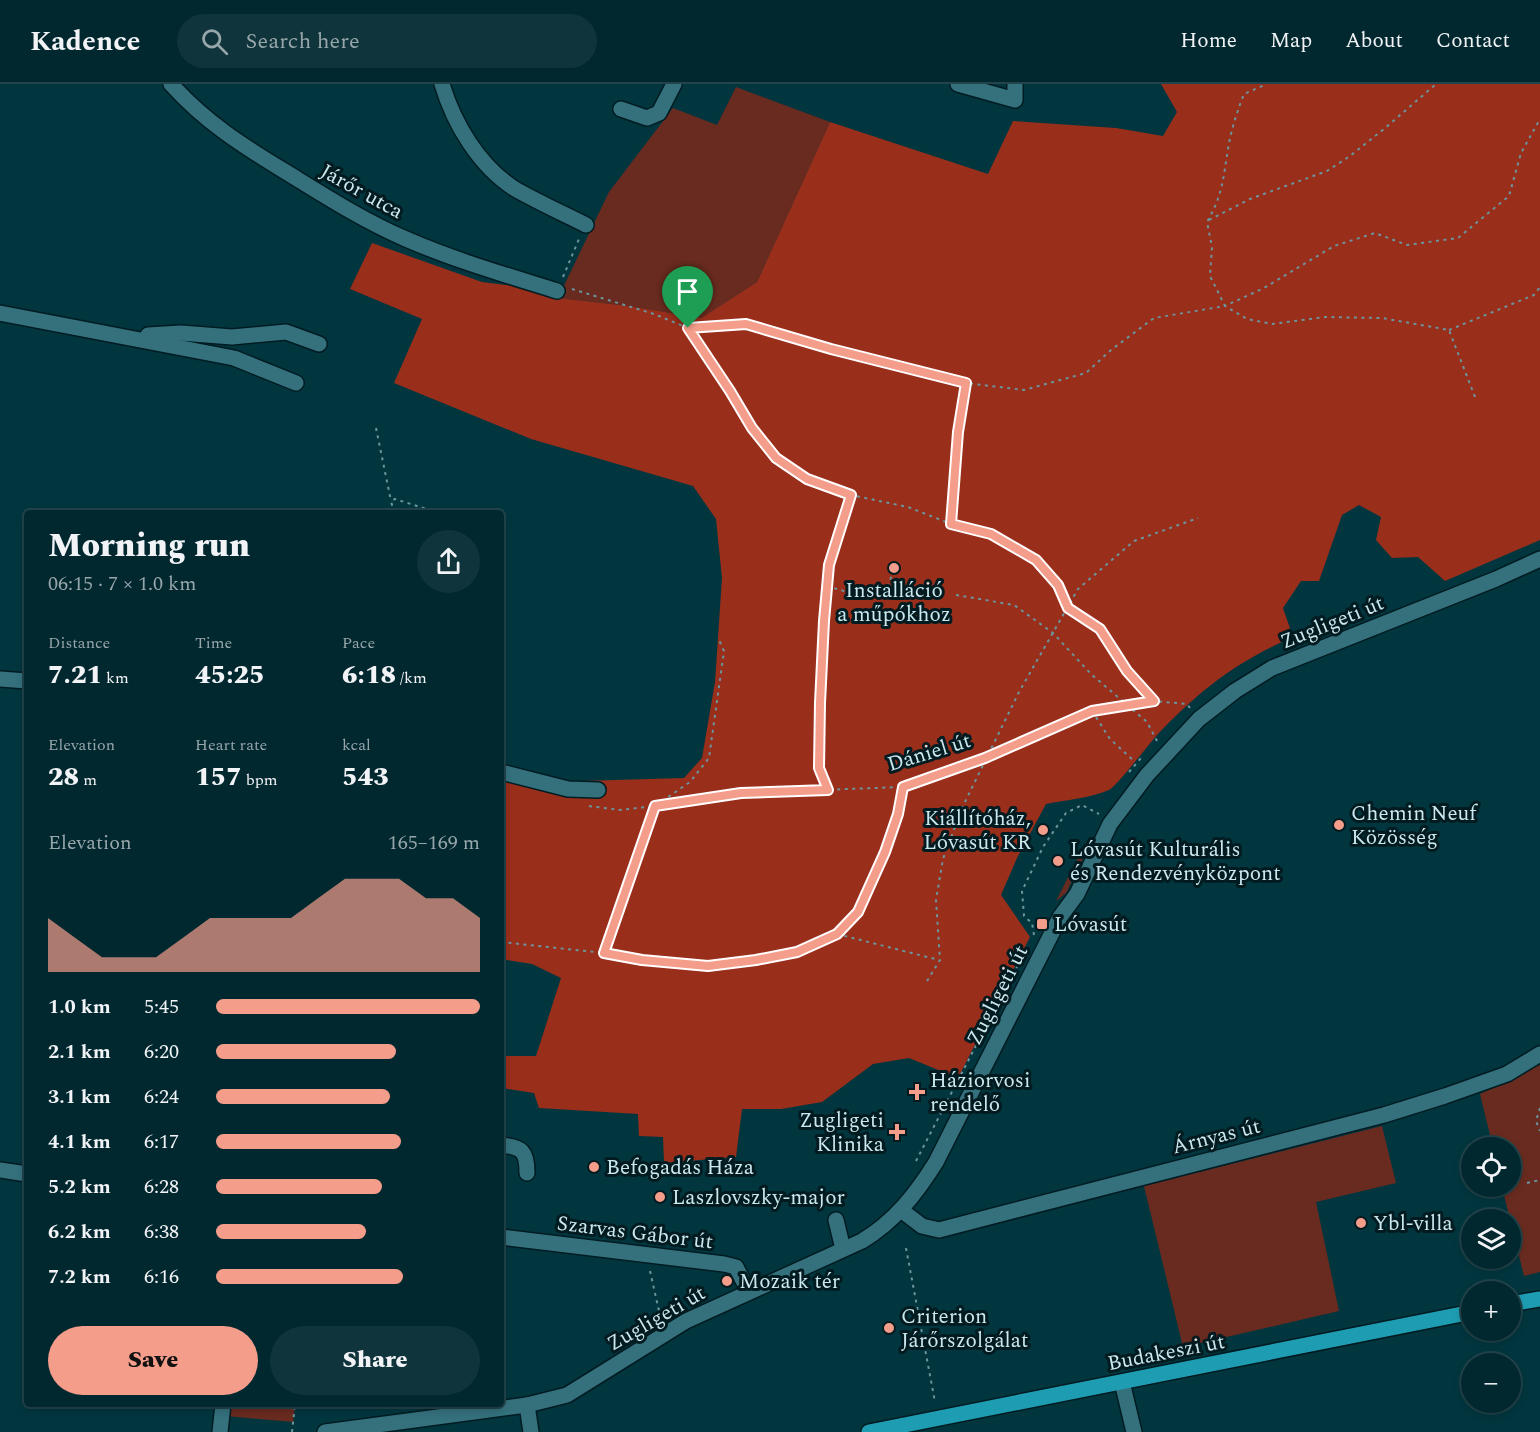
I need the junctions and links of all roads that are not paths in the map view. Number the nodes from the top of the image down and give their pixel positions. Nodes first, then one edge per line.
1 (171, 84) edge
2 (442, 84) edge
3 (674, 84) edge
4 (958, 84) edge
5 (1015, 84) edge
6 (621, 109) dead end
7 (586, 225) road end
8 (557, 291) road end
9 (0, 313) edge
10 (127, 336) junction
11 (319, 344) dead end
12 (296, 383) dead end
13 (1540, 559) edge
14 (0, 679) edge
15 (24, 681) edge
16 (504, 773) edge
17 (598, 790) dead end
18 (1540, 1054) edge
19 (504, 1145) edge
20 (0, 1170) edge
21 (527, 1173) dead end
22 (24, 1174) edge
23 (901, 1210) junction
24 (836, 1220) dead end
25 (504, 1237) edge
26 (843, 1250) junction
27 (748, 1292) junction
28 (1540, 1299) edge
29 (1521, 1302) edge
30 (1461, 1314) edge
31 (1122, 1382) junction
32 (527, 1405) junction
33 (223, 1407) edge
34 (220, 1432) edge
35 (325, 1432) edge
36 (531, 1432) edge
37 (869, 1432) edge
38 (1134, 1432) edge

1 - 8 street, Járőr utca
2 - 7 street
3 - 6 street
4 - 5 street
9 - 10 street
10 - 11 street
10 - 12 street
13 - 23 street, Zugligeti út
14 - 15 street
16 - 17 street
18 - 23 street, Árnyas út
19 - 21 street
20 - 22 street
23 - 26 street, Zugligeti út
24 - 26 street
25 - 27 street, Szarvas Gábor út
26 - 27 street, Zugligeti út
27 - 32 street, Zugligeti út
28 - 29 main road
30 - 31 main road, Budakeszi út
31 - 37 main road, Budakeszi út
31 - 38 street
32 - 35 street, Zugligeti út
32 - 36 street
33 - 34 street

